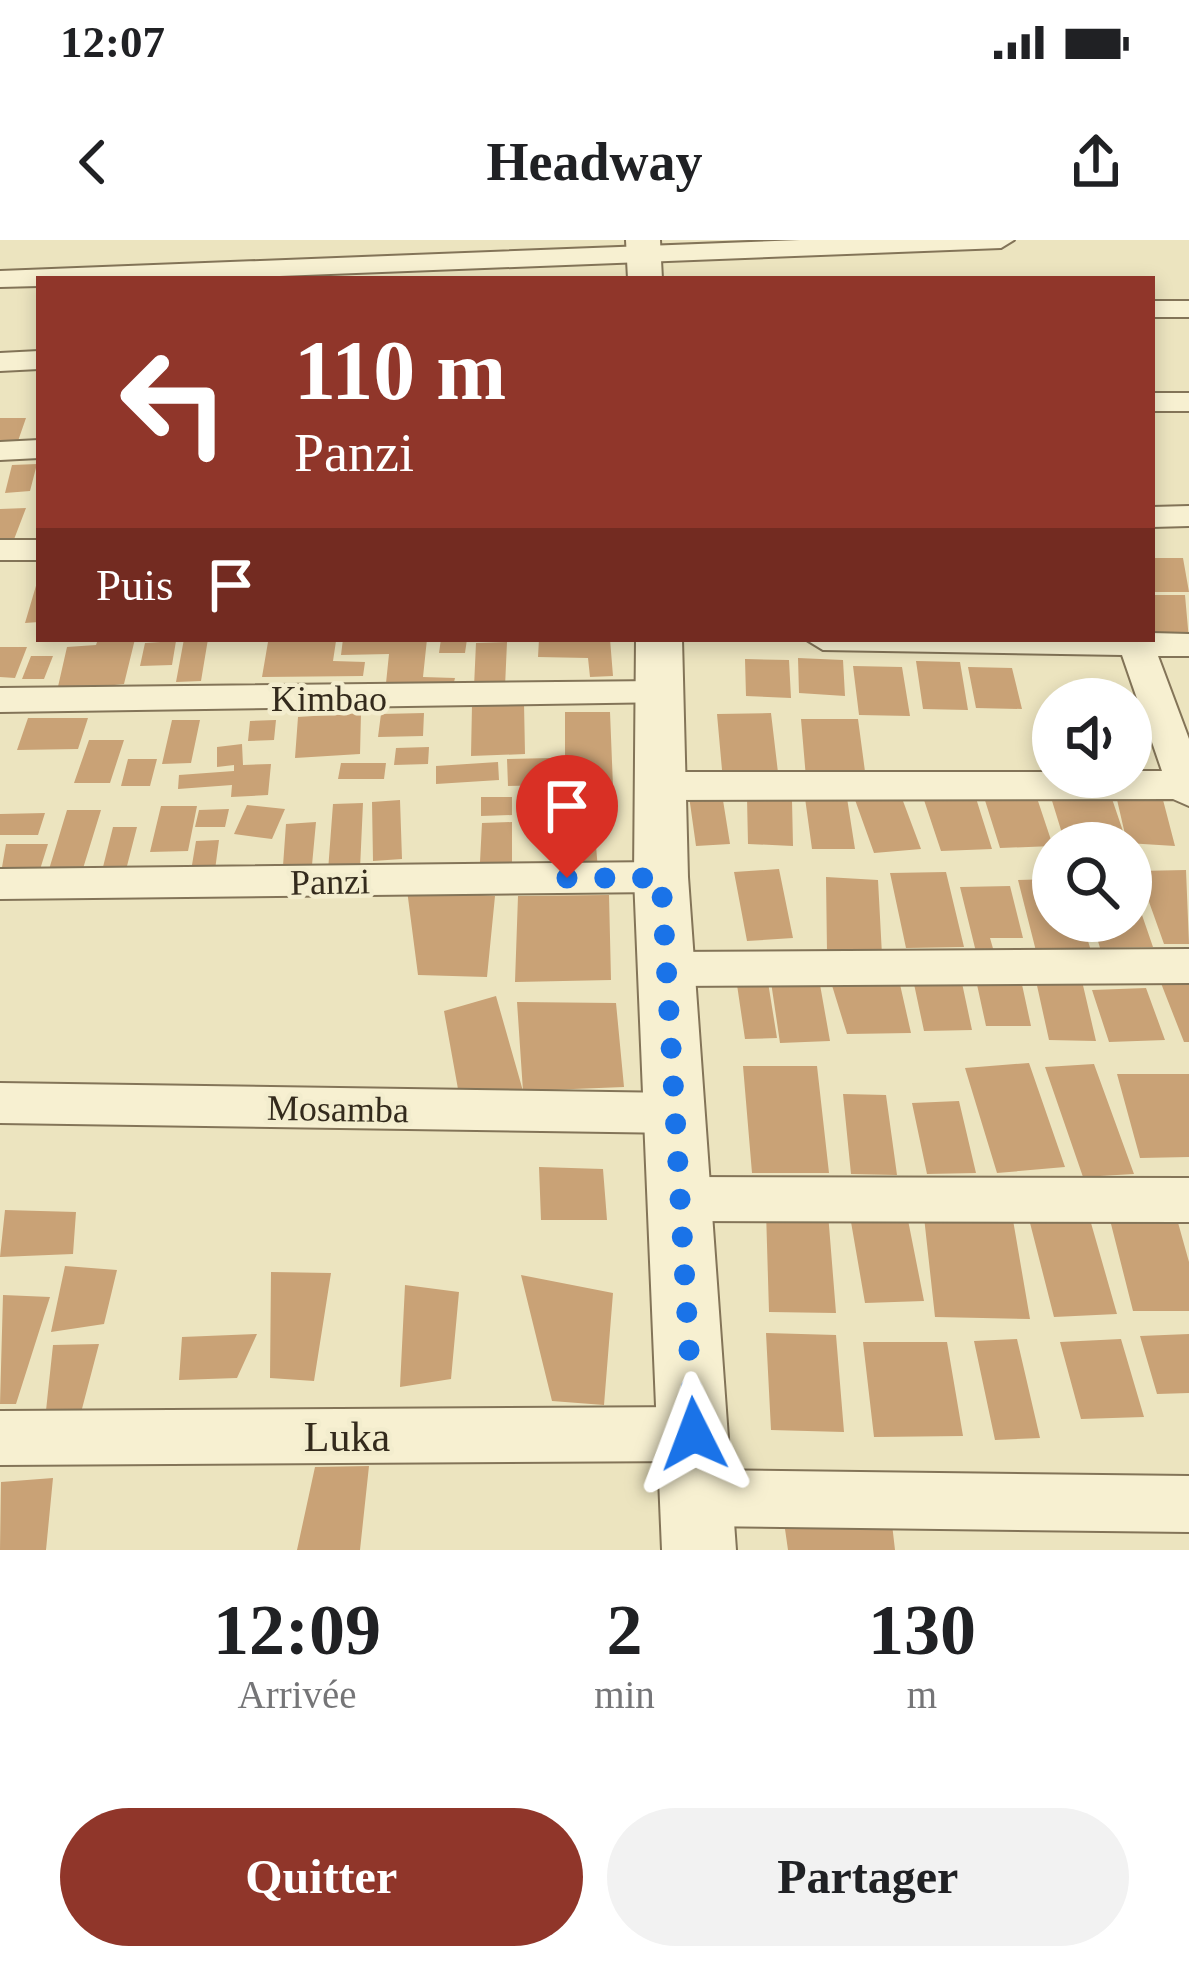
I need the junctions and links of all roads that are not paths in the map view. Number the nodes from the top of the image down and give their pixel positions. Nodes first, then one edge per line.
1 (1001, 240) edge
2 (644, 257) edge
3 (88, 276) edge
4 (36, 278) edge
5 (0, 279) edge
6 (1189, 308) edge
7 (1155, 309) edge
8 (36, 360) edge
9 (0, 362) edge
10 (1189, 402) edge
11 (1155, 403) edge
12 (36, 449) edge
13 (0, 451) edge
14 (1189, 516) edge
15 (1155, 517) edge
16 (0, 550) edge
17 (36, 550) edge
18 (659, 642) edge
19 (1135, 642) edge
20 (1189, 646) edge
21 (658, 693) junction
22 (0, 700) edge
23 (657, 786) junction
24 (1188, 788) edge
25 (661, 878) junction
26 (0, 884) edge
27 (1189, 966) edge
28 (667, 968) junction
29 (0, 1103) edge
30 (676, 1113) junction
31 (683, 1198) junction
32 (1189, 1200) edge
33 (694, 1434) junction
34 (0, 1438) edge
35 (1189, 1504) edge
36 (698, 1524) edge

1 - 2 street
2 - 3 street
4 - 5 street
6 - 7 street
8 - 9 street
10 - 11 street
12 - 13 street
14 - 15 street
16 - 17 street
18 - 21 street
19 - 20 street
19 - 24 street
21 - 22 street, Kimbao
21 - 23 street
23 - 24 street
23 - 25 street
25 - 26 street, Panzi
25 - 28 street
27 - 28 street
28 - 30 street
29 - 30 street, Mosamba
30 - 31 street
31 - 32 street
31 - 33 street
33 - 34 street, Luka
33 - 36 street
35 - 36 street

